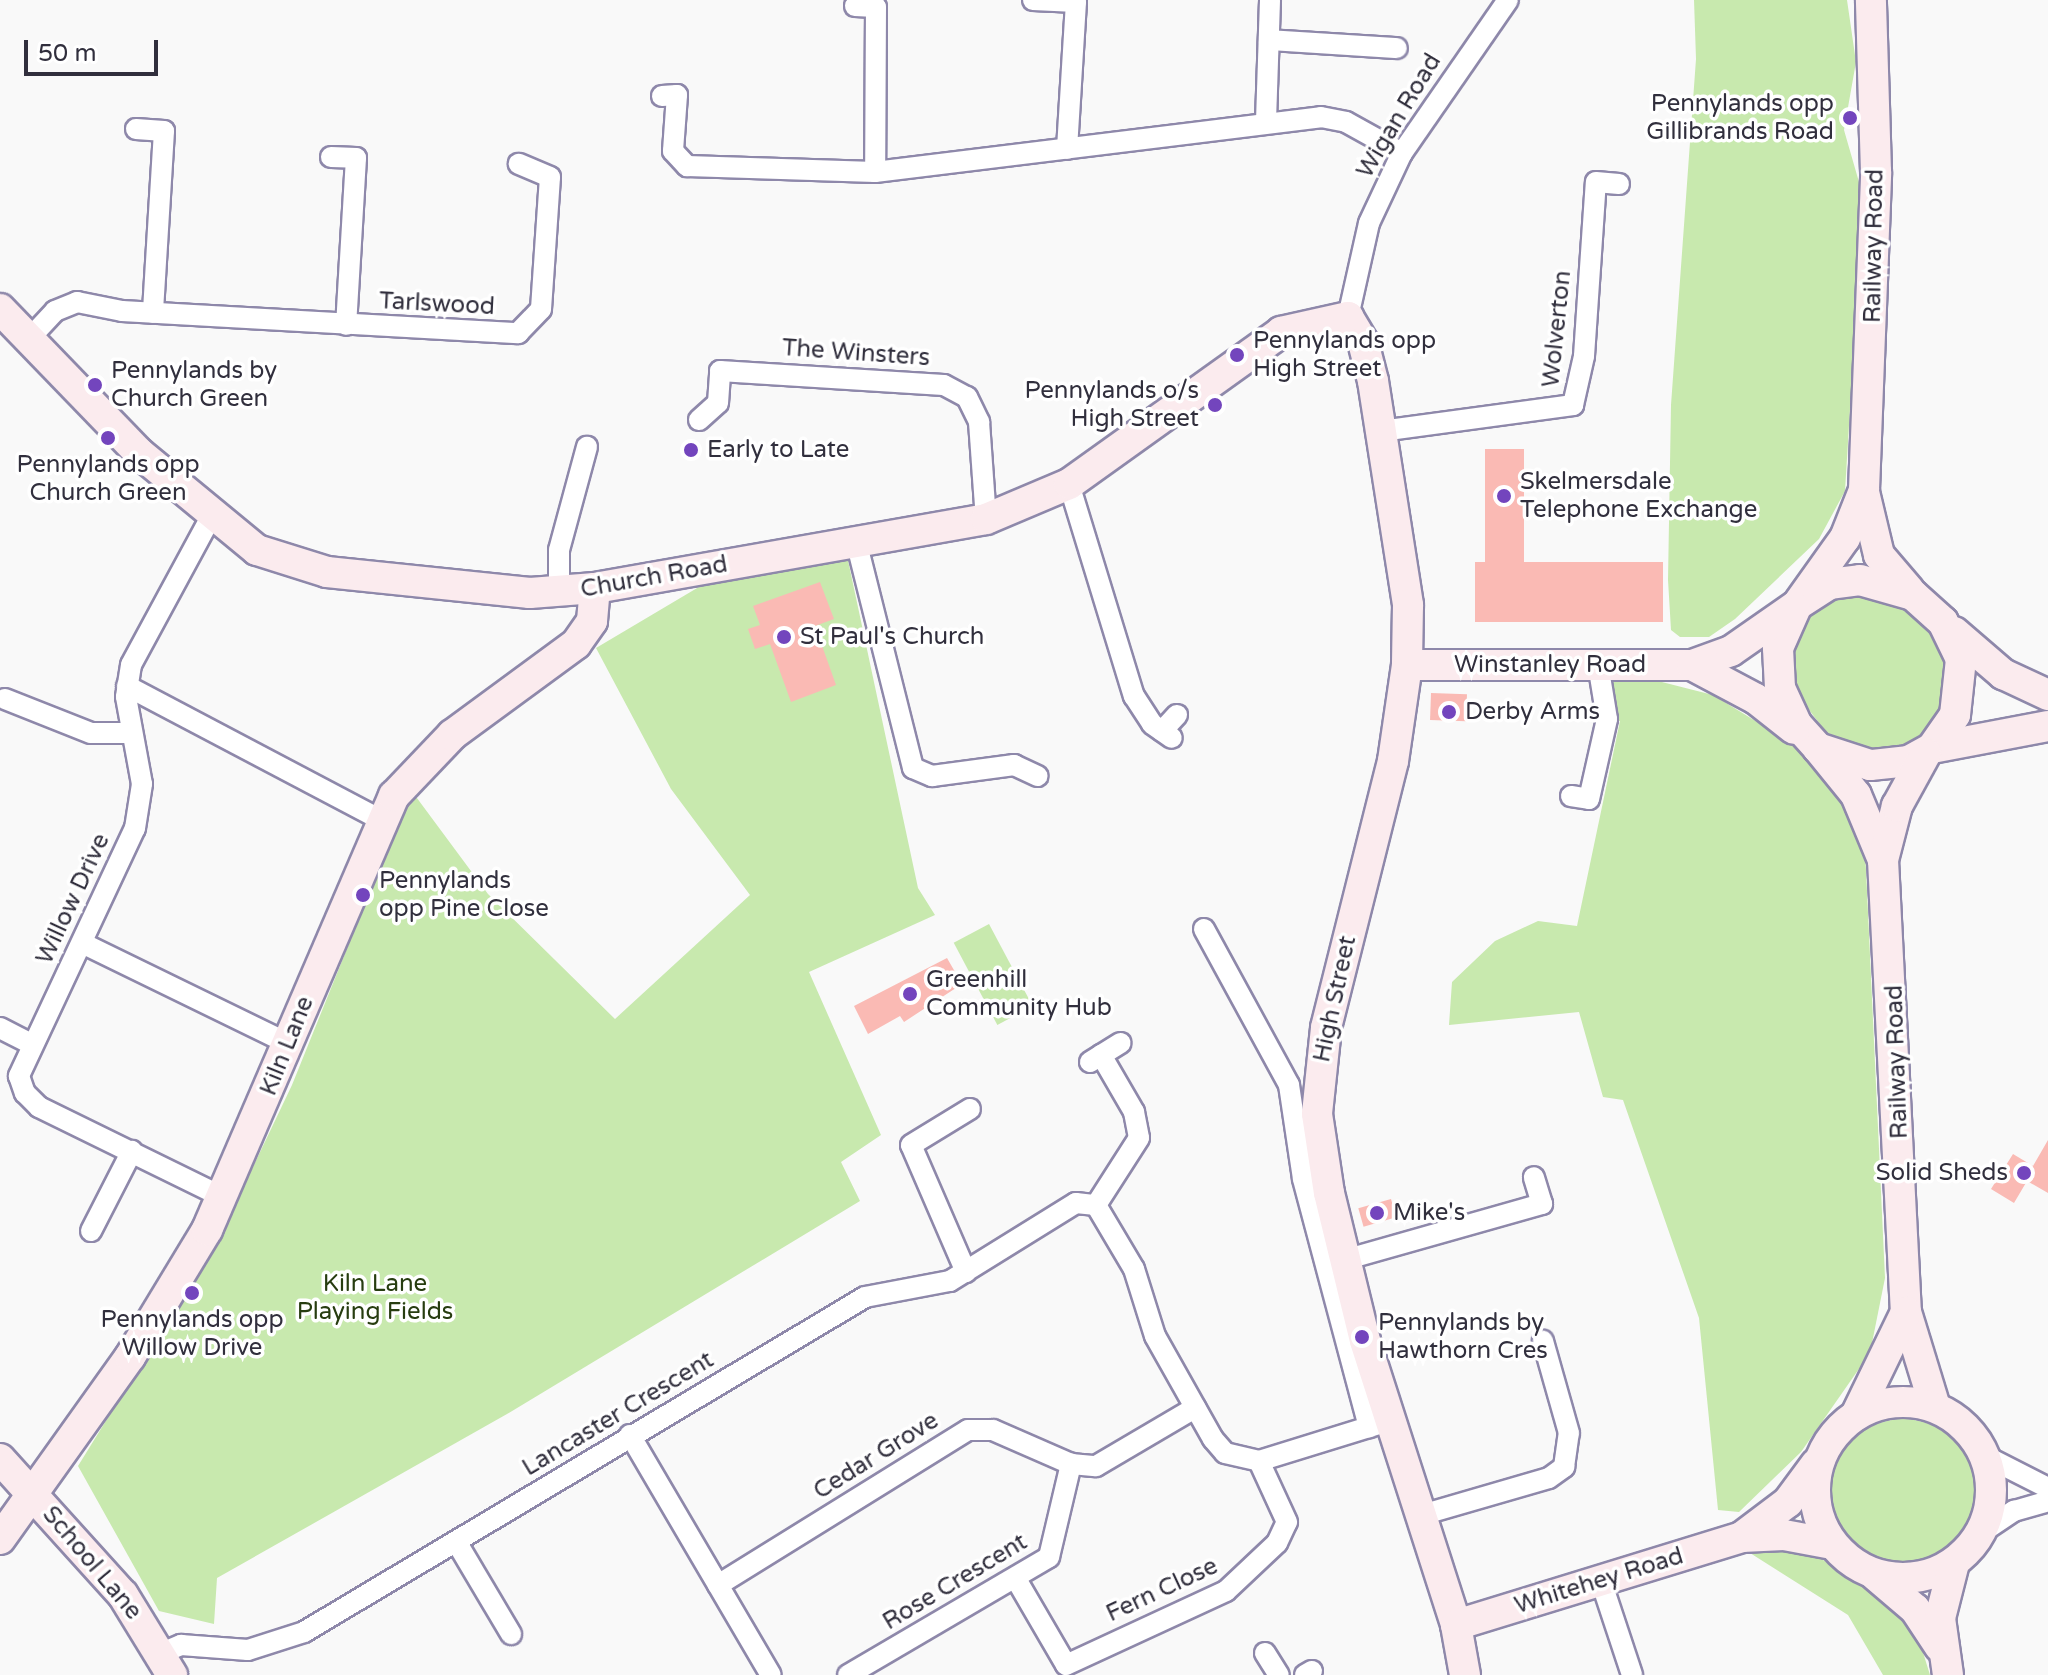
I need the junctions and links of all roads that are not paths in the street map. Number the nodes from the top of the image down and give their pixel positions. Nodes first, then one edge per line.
1 (1033, 0) edge
2 (1270, 0) edge
3 (1508, 0) edge
4 (1871, 1) edge
5 (855, 6) dead end
6 (1269, 40) junction
7 (1397, 48) dead end
8 (662, 96) dead end
9 (1266, 121) junction
10 (136, 129) dead end
11 (1067, 149) junction
12 (1402, 153) junction
13 (331, 157) dead end
14 (519, 164) dead end
15 (875, 172) junction
16 (1619, 184) dead end
17 (0, 309) edge
18 (153, 313) junction
19 (1348, 317) junction
20 (346, 325) junction
21 (29, 339) junction
22 (699, 420) dead end
23 (1381, 431) junction
24 (587, 447) dead end
25 (1069, 484) junction
26 (1864, 490) junction
27 (212, 515) junction
28 (986, 519) junction
29 (857, 545) junction
30 (595, 588) junction
31 (559, 593) junction
32 (1913, 595) junction
33 (1798, 603) junction
34 (1943, 622) junction
35 (1598, 664) junction
36 (1407, 665) junction
37 (1689, 665) junction
38 (127, 686) junction
39 (2048, 695) edge
40 (5, 699) dead end
41 (1177, 715) dead end
42 (2048, 726) edge
43 (132, 733) junction
44 (1814, 745) junction
45 (1929, 751) junction
46 (1038, 776) dead end
47 (1571, 796) dead end
48 (381, 820) junction
49 (1883, 860) junction
50 (1204, 929) dead end
51 (82, 943) junction
52 (0, 1028) edge
53 (1121, 1043) dead end
54 (32, 1044) junction
55 (289, 1044) junction
56 (970, 1109) dead end
57 (132, 1151) junction
58 (1534, 1177) dead end
59 (223, 1197) junction
60 (1096, 1205) junction
61 (91, 1231) dead end
62 (1344, 1260) junction
63 (966, 1272) junction
64 (1906, 1312) junction
65 (1543, 1341) dead end
66 (1935, 1407) junction
67 (1195, 1408) junction
68 (1856, 1415) junction
69 (1379, 1424) junction
70 (630, 1435) junction
71 (1824, 1451) junction
72 (1985, 1456) junction
73 (0, 1459) edge
74 (1259, 1461) junction
75 (1071, 1464) junction
76 (2048, 1488) edge
77 (34, 1494) junction
78 (2048, 1501) edge
79 (1418, 1516) junction
80 (1981, 1533) junction
81 (0, 1539) edge
82 (1730, 1541) junction
83 (457, 1543) junction
84 (1832, 1544) junction
85 (1954, 1563) junction
86 (1875, 1575) junction
87 (1016, 1579) junction
88 (1601, 1581) junction
89 (718, 1585) junction
90 (1456, 1625) junction
91 (511, 1634) dead end
92 (1265, 1653) dead end
93 (1945, 1662) edge
94 (167, 1664) edge
95 (1068, 1670) edge
96 (771, 1675) edge
97 (848, 1675) edge
98 (1279, 1675) edge
99 (1465, 1675) edge
100 (1632, 1675) edge

1 - 11 street
2 - 6 street
3 - 12 street, Wigan Road
4 - 26 street, Railway Road
5 - 15 street
6 - 7 street
6 - 9 street
8 - 15 street
9 - 11 street
9 - 12 street
10 - 18 street
11 - 15 street
12 - 19 street, Wigan Road
13 - 20 street
14 - 20 street, Tarlswood
16 - 23 street, Wolverton
17 - 21 street, Church Road
18 - 20 street, Tarlswood
18 - 21 street, Tarlswood
19 - 23 street, High Street
19 - 25 street, Church Road
21 - 27 street, Church Road
22 - 28 street, The Winsters
23 - 36 street, High Street
24 - 31 street
25 - 28 street, Church Road
25 - 41 street
26 - 32 street, Railway Road
26 - 33 street, Railway Road
27 - 31 street, Church Road
27 - 38 street, Willow Drive
28 - 29 street, Church Road
29 - 30 street, Church Road
29 - 46 street
30 - 31 street, Church Road
30 - 48 street, Kiln Lane
32 - 33 street
32 - 34 street
33 - 37 street, Winstanley Road
33 - 44 street
34 - 39 street
34 - 45 street
35 - 36 street, Winstanley Road
35 - 37 street, Winstanley Road
35 - 47 street
36 - 62 street, High Street
37 - 44 street, Winstanley Road
38 - 43 street, Willow Drive
38 - 48 street
40 - 43 street
42 - 45 street
43 - 51 street, Willow Drive
44 - 45 street
44 - 49 street, Railway Road
45 - 49 street, Railway Road
48 - 55 street, Kiln Lane
49 - 64 street, Railway Road
50 - 69 street
51 - 54 street, Willow Drive
51 - 55 street
52 - 54 street
53 - 60 street
54 - 57 street, Willow Drive
55 - 59 street, Kiln Lane
56 - 63 street
57 - 59 street, Willow Drive
57 - 61 street
58 - 62 street
59 - 77 street, Kiln Lane
60 - 63 street, Lancaster Crescent
60 - 67 street
62 - 69 street, High Street
63 - 70 street, Lancaster Crescent
64 - 66 street, Railway Road
64 - 68 street, Railway Road
65 - 79 street
66 - 68 street
66 - 72 street
67 - 74 street
67 - 75 street
68 - 71 street
69 - 74 street
69 - 79 street, High Street
70 - 83 street, Lancaster Crescent
70 - 89 street
71 - 82 street
71 - 84 street
72 - 76 street
72 - 80 street
73 - 77 street, School Lane
74 - 95 street, Fern Close
75 - 87 street, Rose Crescent
75 - 89 street, Cedar Grove
77 - 81 street, Kiln Lane
77 - 94 street, School Lane
78 - 80 street
79 - 90 street, High Street
80 - 85 street
82 - 84 street
82 - 88 street, Whitehey Road
83 - 91 street
83 - 94 street, Lancaster Crescent
84 - 86 street
85 - 86 street
85 - 93 street
86 - 93 street
87 - 95 street, Fern Close
87 - 97 street, Rose Crescent
88 - 90 street, Whitehey Road
88 - 100 street
89 - 96 street
90 - 99 street, High Street
92 - 98 street

